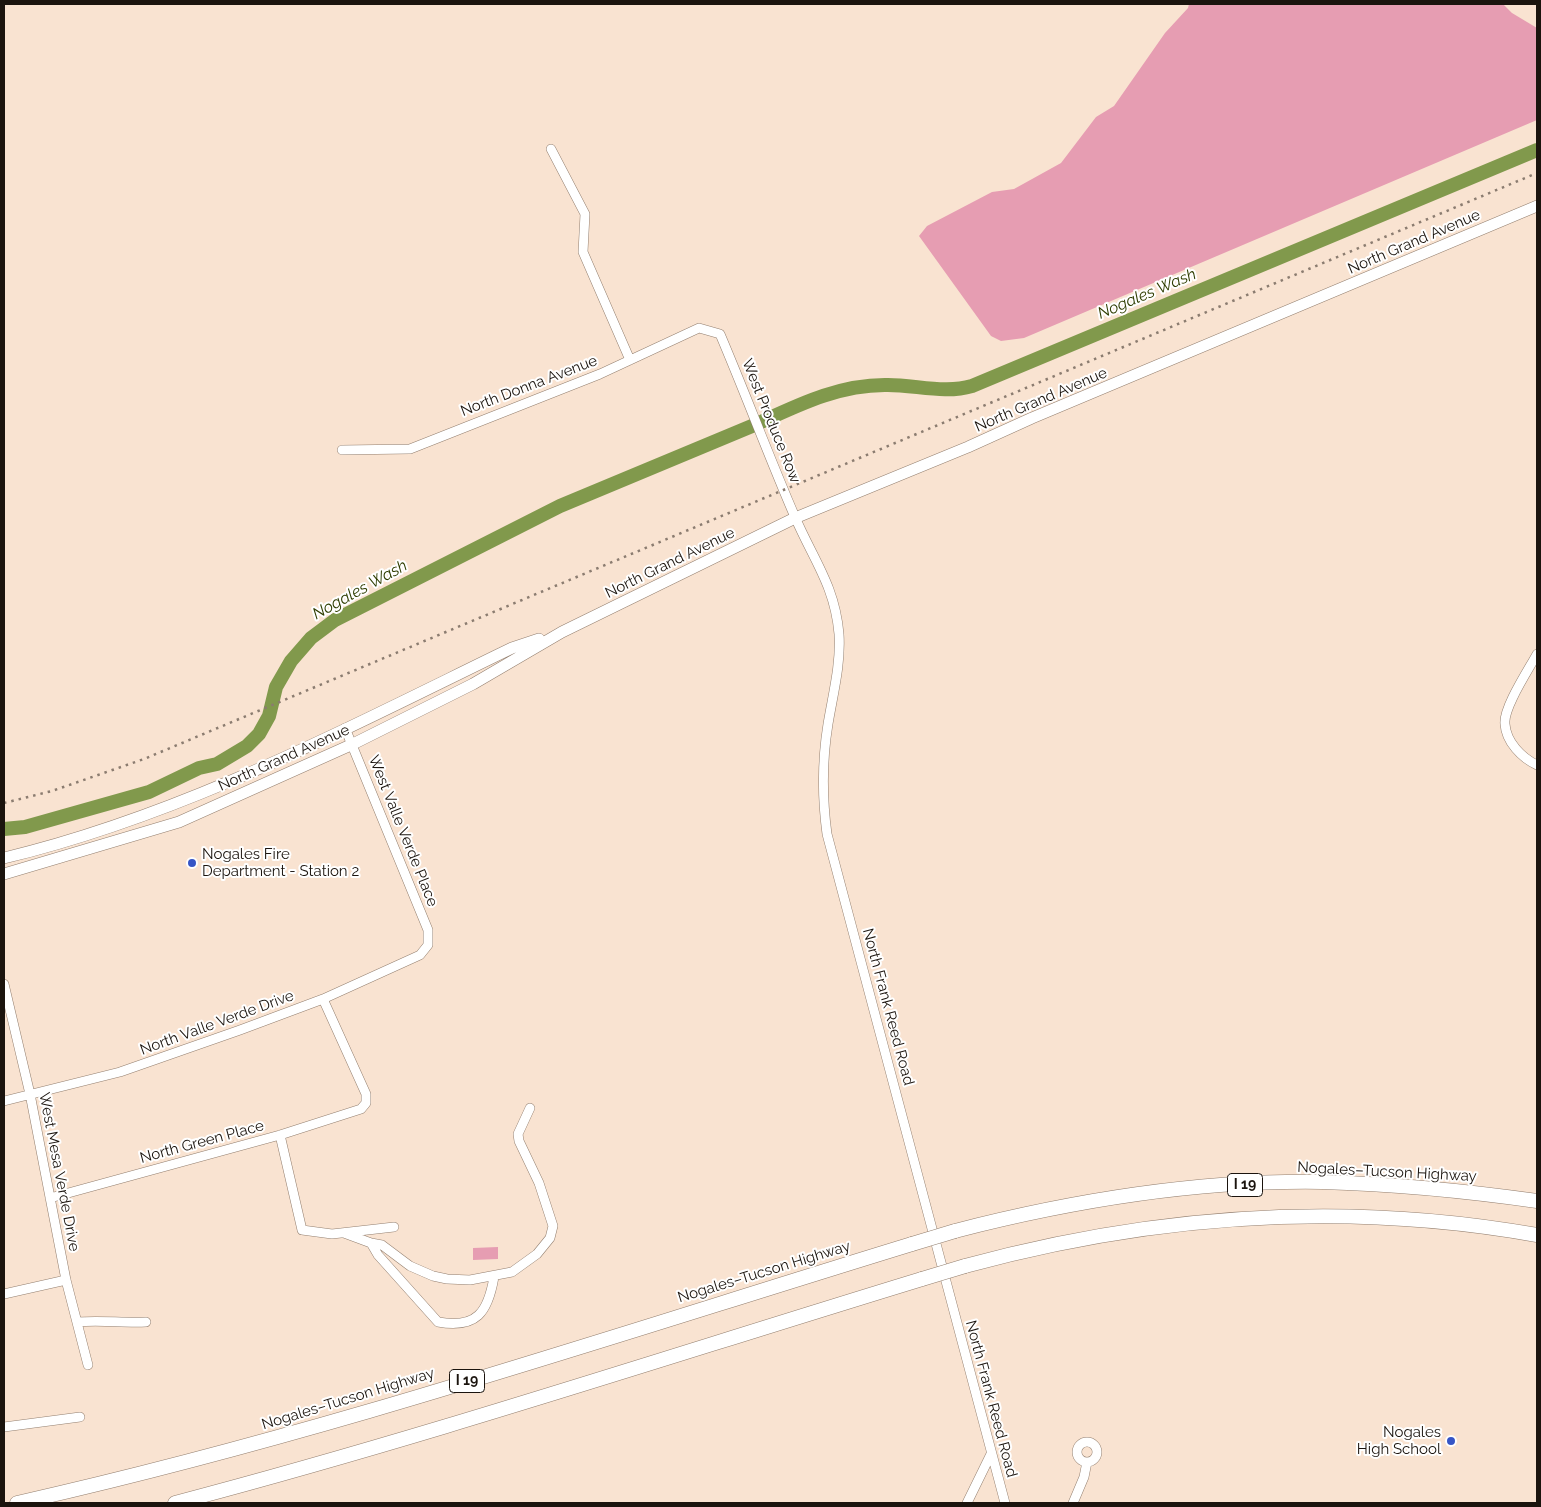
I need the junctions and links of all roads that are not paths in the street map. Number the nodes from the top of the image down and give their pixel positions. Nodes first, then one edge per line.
1 (551, 149) dead end
2 (1537, 206) edge
3 (720, 334) joint
4 (630, 360) junction
5 (342, 450) dead end
6 (795, 518) junction
7 (562, 632) junction
8 (1537, 654) edge
9 (345, 728) junction
10 (353, 744) junction
11 (1537, 765) edge
12 (4, 858) edge
13 (4, 874) edge
14 (428, 945) joint
15 (4, 984) edge
16 (323, 999) junction
17 (30, 1094) junction
18 (4, 1101) edge
19 (530, 1108) dead end
20 (280, 1135) junction
21 (1184, 1189) junction
22 (1537, 1192) edge
23 (50, 1198) junction
24 (1537, 1201) edge
25 (394, 1226) dead end
26 (344, 1233) junction
27 (1537, 1237) edge
28 (371, 1243) junction
29 (494, 1277) junction
30 (66, 1280) junction
31 (4, 1294) edge
32 (77, 1322) junction
33 (146, 1322) dead end
34 (88, 1365) dead end
35 (80, 1417) dead end
36 (4, 1427) edge
37 (991, 1454) junction
38 (1087, 1462) dead end
39 (17, 1503) edge
40 (174, 1503) edge
41 (967, 1503) edge
42 (1005, 1503) edge
43 (1073, 1503) edge

1 - 4 street
2 - 6 main road, North Grand Avenue
3 - 4 street, North Donna Avenue
3 - 6 street, West Produce Row
4 - 5 street, North Donna Avenue
6 - 7 main road, North Grand Avenue
6 - 37 street, North Frank Reed Road
7 - 9 main road, North Grand Avenue
7 - 10 main road, North Grand Avenue
8 - 11 street
9 - 10 street, West Valle Verde Place
9 - 12 main road, North Grand Avenue
10 - 13 main road, North Grand Avenue
10 - 14 street, West Valle Verde Place
14 - 16 street, North Valle Verde Drive
15 - 17 street, West Mesa Verde Drive
16 - 17 street, North Valle Verde Drive
16 - 20 street, North Green Place
17 - 18 street, North Valle Verde Drive
17 - 23 street, West Mesa Verde Drive
19 - 29 street
20 - 23 street, North Green Place
20 - 26 street
21 - 22 highway
21 - 24 highway, Nogales–Tucson Highway / I 19
21 - 39 highway, Nogales–Tucson Highway / I 19, bridge
23 - 30 street, West Mesa Verde Drive
25 - 26 street
26 - 28 street
27 - 40 highway, I 19, bridge
28 - 29 street
28 - 29 street
30 - 31 street
30 - 32 street, West Mesa Verde Drive
32 - 33 street
32 - 34 street, West Mesa Verde Drive
35 - 36 street
37 - 41 street
37 - 42 street, North Frank Reed Road
38 - 43 street

